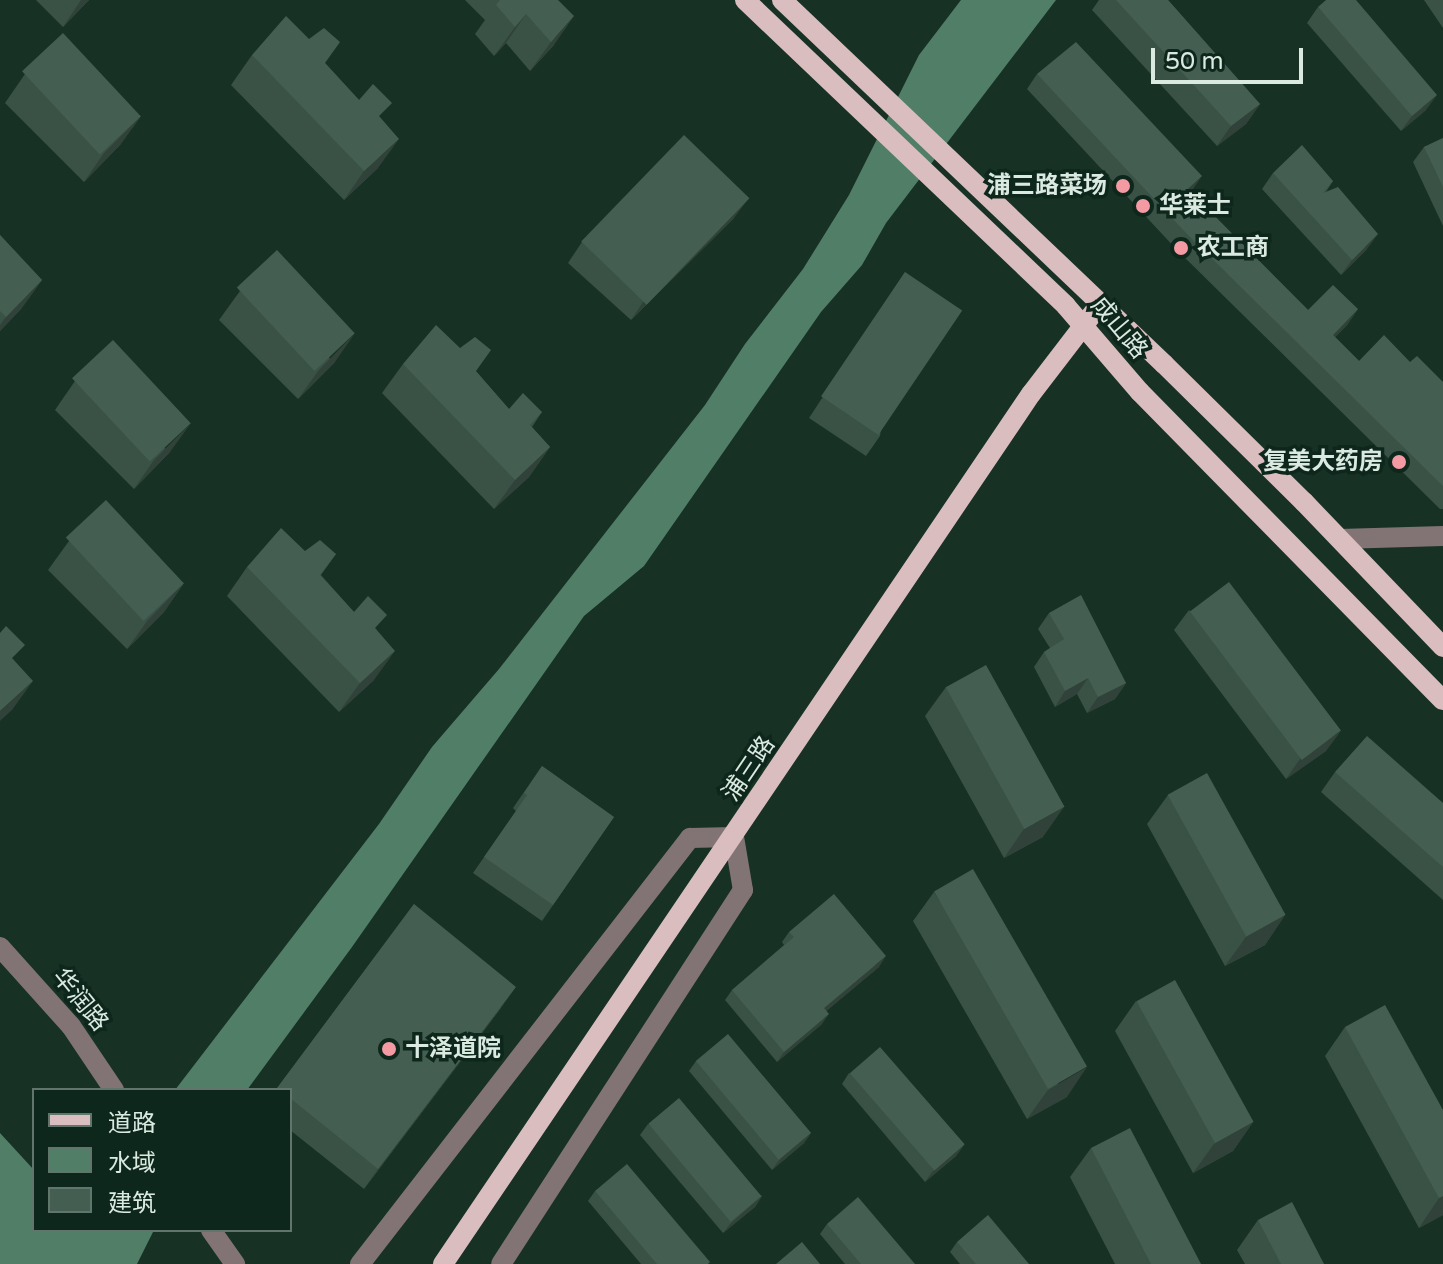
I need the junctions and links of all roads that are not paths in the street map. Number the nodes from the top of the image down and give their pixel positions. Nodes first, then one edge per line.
1 (745, 0) edge
2 (782, 0) edge
3 (1100, 304) junction
4 (1083, 326) junction
5 (1443, 536) edge
6 (1340, 539) junction
7 (1443, 647) edge
8 (1443, 700) edge
9 (734, 837) junction
10 (0, 947) edge
11 (113, 1088) edge
12 (212, 1232) edge
13 (380, 1238) junction
14 (235, 1264) edge
15 (360, 1264) edge
16 (375, 1264) edge
17 (443, 1264) edge
18 (501, 1264) edge

1 - 4 main road, 成山路
2 - 3 main road, 成山路
3 - 4 main road, 浦三路
3 - 6 main road, 成山路
4 - 8 main road, 成山路
4 - 9 main road, 浦三路
5 - 6 street
6 - 7 main road, 成山路
9 - 13 street
9 - 17 main road, 浦三路
9 - 18 street
10 - 11 street, 华润路
12 - 14 street
13 - 15 street
13 - 16 street

